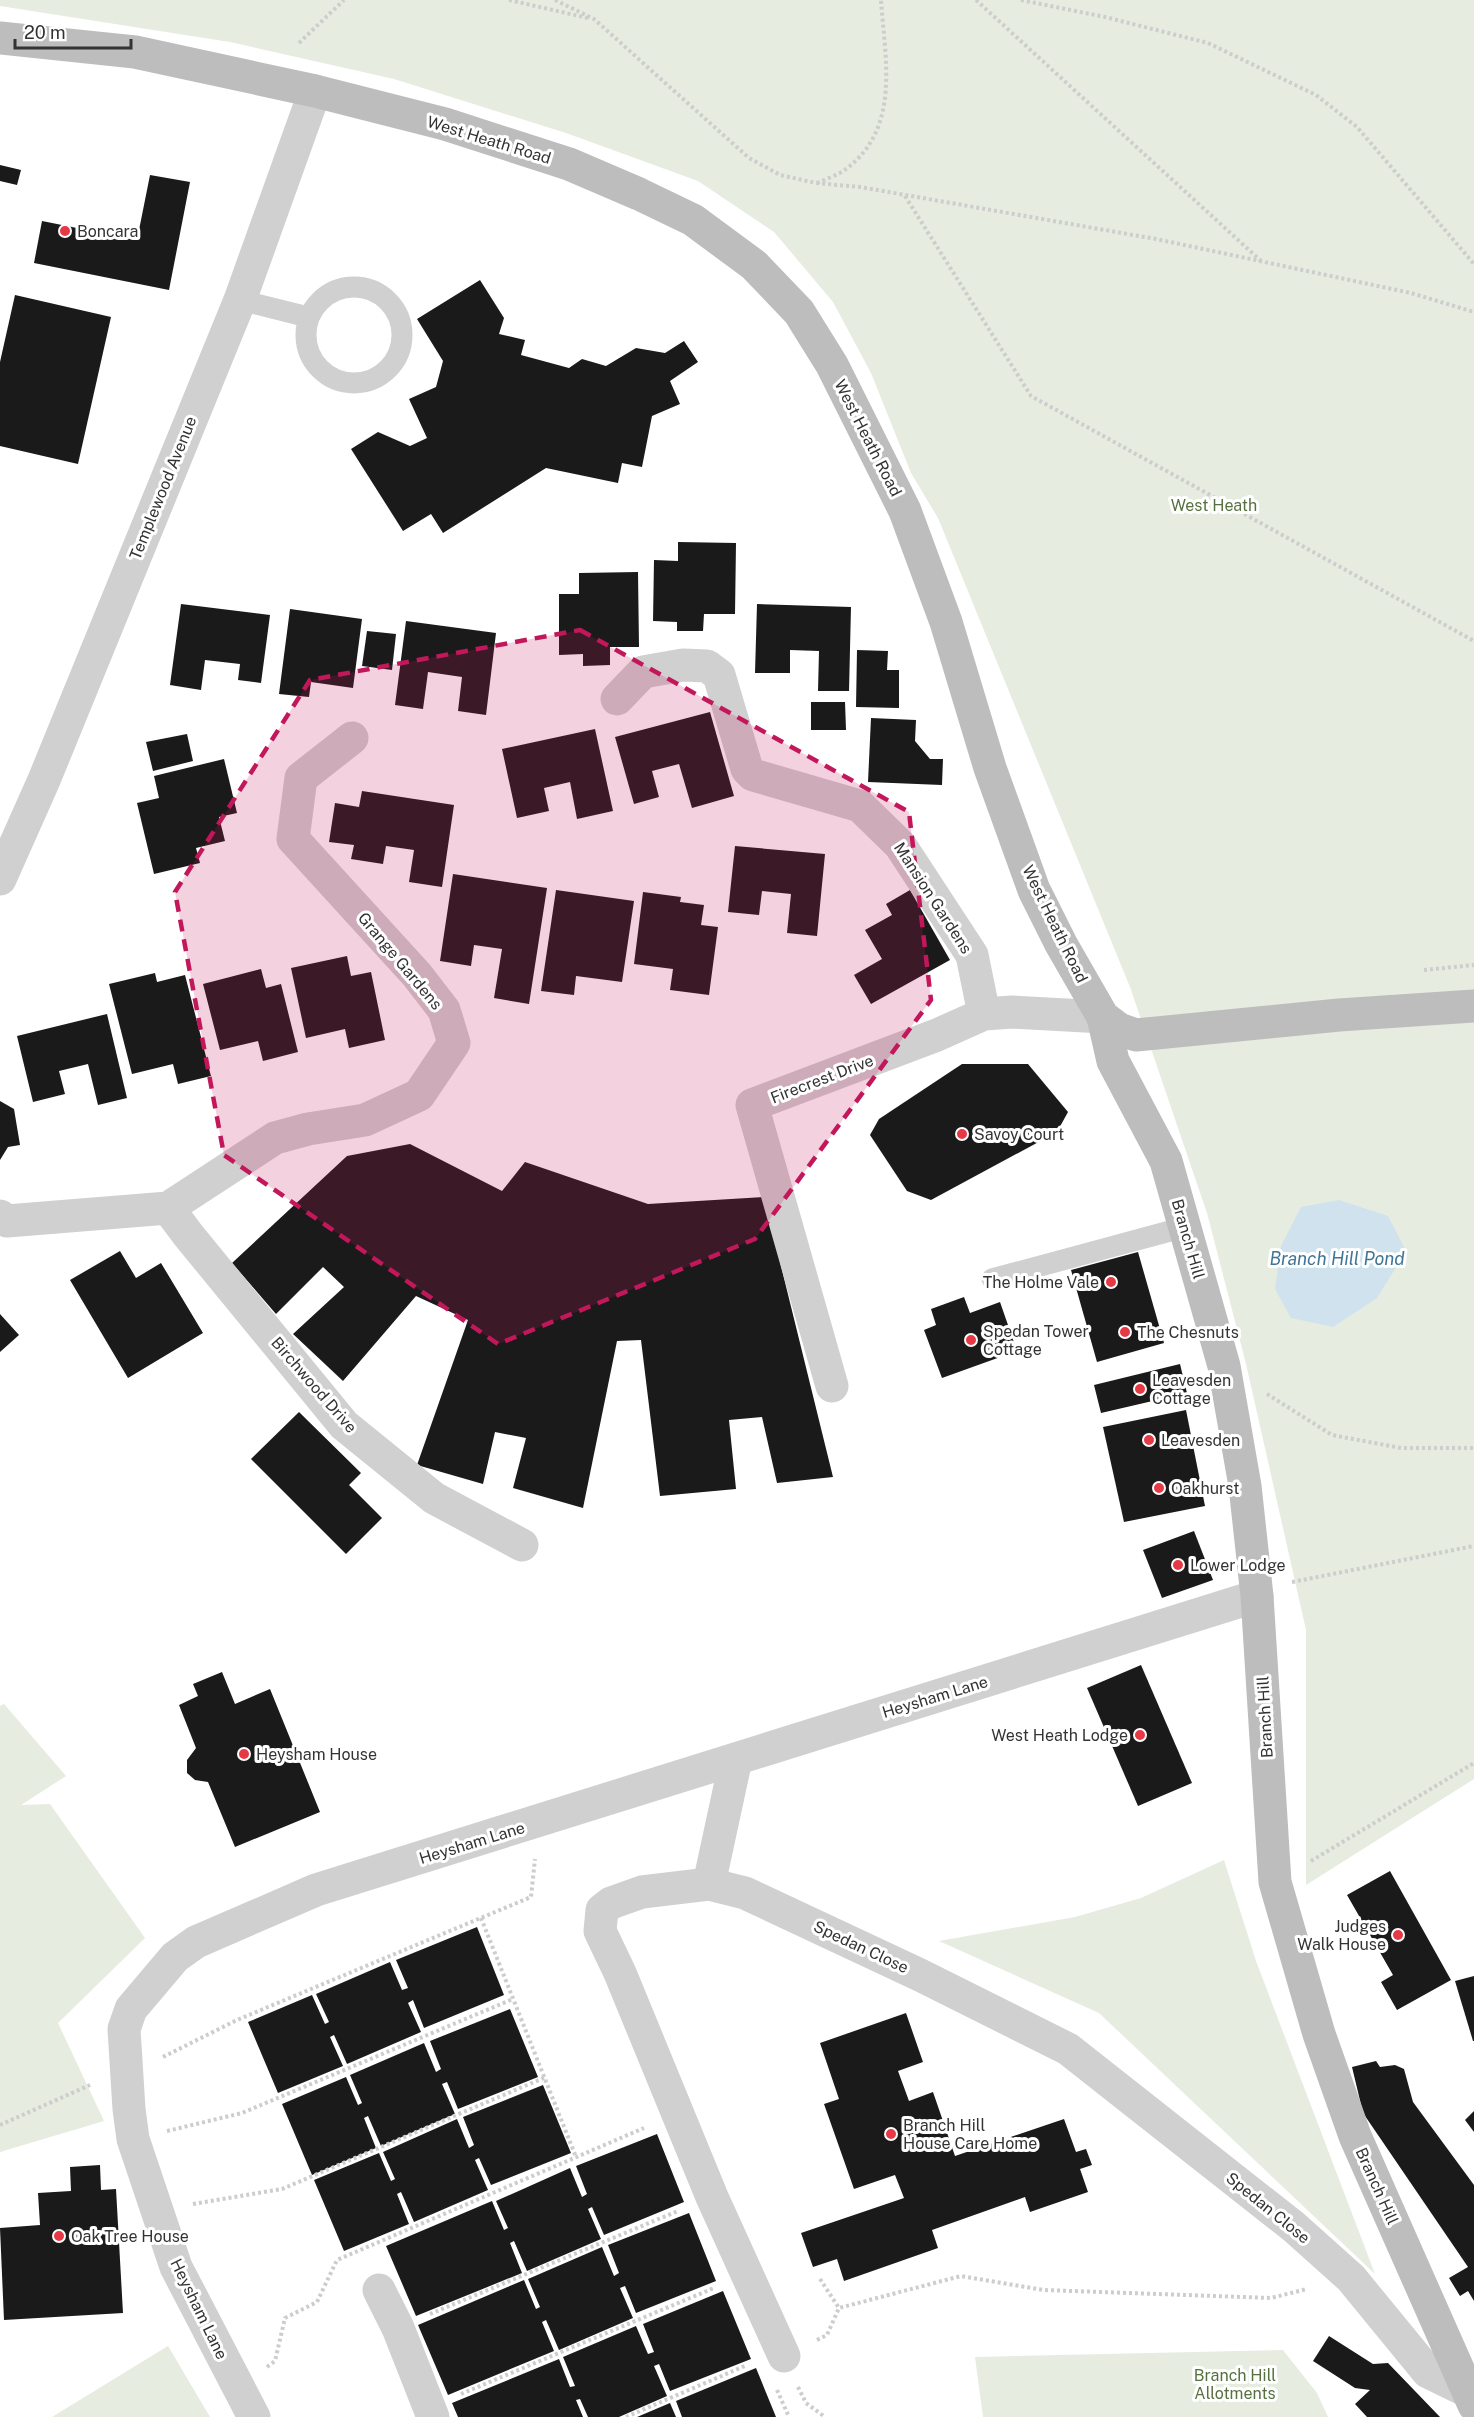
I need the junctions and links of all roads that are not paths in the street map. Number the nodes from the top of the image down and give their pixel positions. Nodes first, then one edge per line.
1 (0, 38) edge
2 (315, 91) junction
3 (240, 300) junction
4 (308, 317) junction
5 (617, 699) dead end
6 (352, 738) dead end
7 (0, 879) edge
8 (1474, 1006) edge
9 (984, 1014) junction
10 (1102, 1017) junction
11 (168, 1208) junction
12 (0, 1216) edge
13 (1185, 1227) junction
14 (992, 1279) dead end
15 (832, 1386) dead end
16 (522, 1545) dead end
17 (1257, 1593) junction
18 (736, 1759) junction
19 (708, 1884) junction
20 (379, 2290) dead end
21 (782, 2354) road end
22 (1472, 2398) edge
23 (431, 2412) edge
24 (254, 2417) edge

1 - 2 street, West Heath Road
2 - 3 street, Templewood Avenue
2 - 10 street, West Heath Road
3 - 4 lane
3 - 7 street, Templewood Avenue
4 - 4 lane
5 - 9 street, Mansion Gardens
6 - 11 street, Grange Gardens
8 - 10 street
9 - 10 street, Firecrest Drive
9 - 15 street, Firecrest Drive
10 - 13 street, Branch Hill
11 - 12 street, Grange Gardens
11 - 16 street, Birchwood Drive
13 - 14 lane
13 - 17 street, Branch Hill
17 - 18 street, Heysham Lane
17 - 22 street, Branch Hill
18 - 19 street
18 - 24 street, Heysham Lane
19 - 21 street, Spedan Close
19 - 22 street, Spedan Close
20 - 23 street

